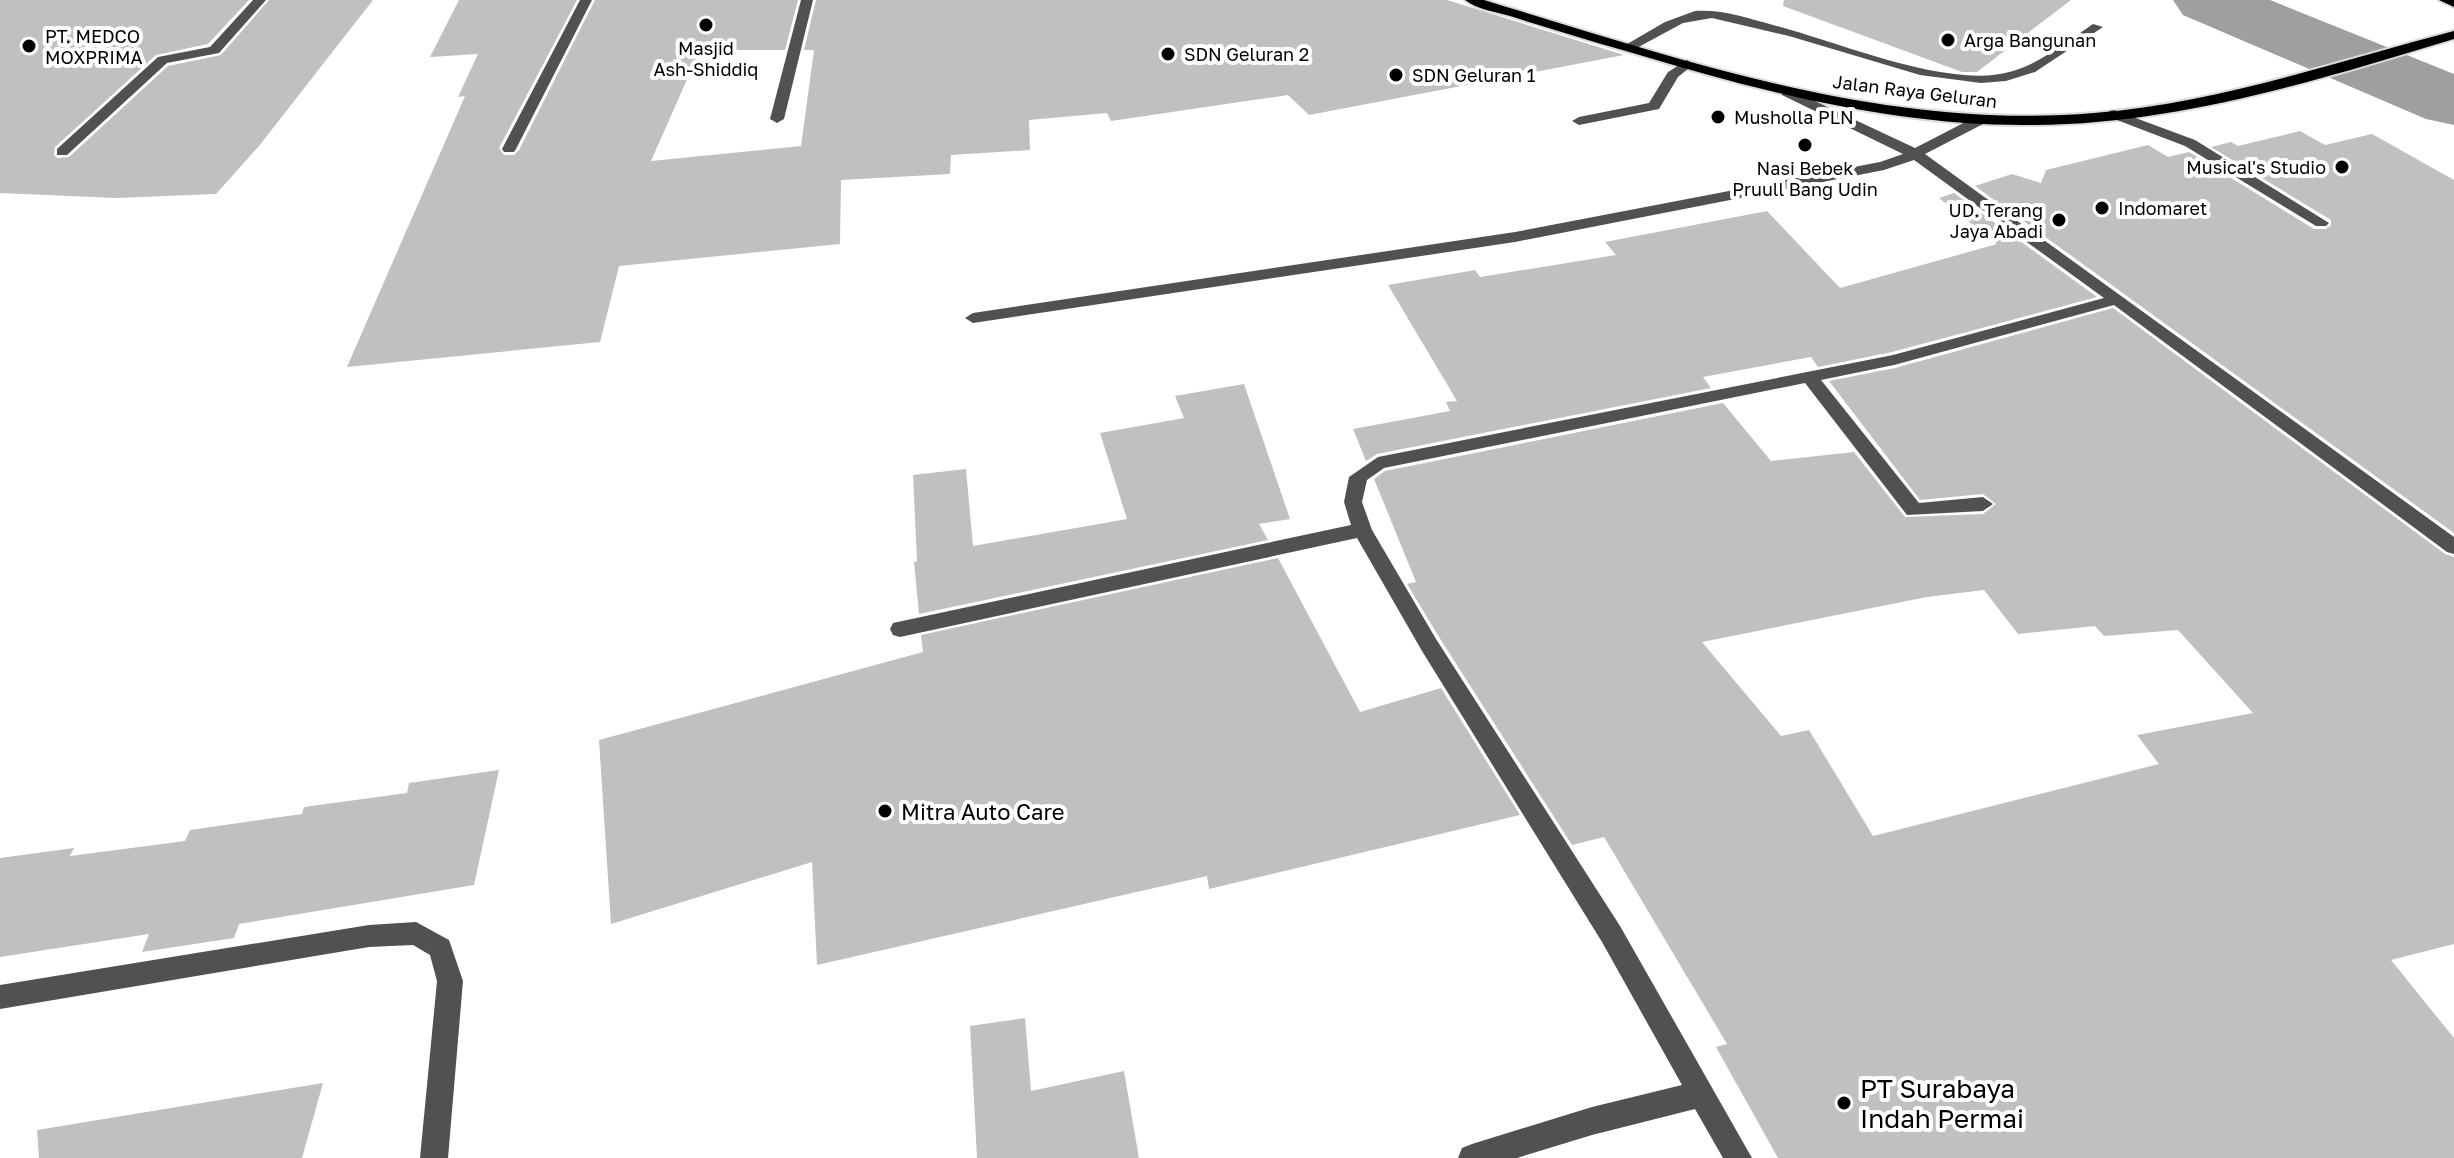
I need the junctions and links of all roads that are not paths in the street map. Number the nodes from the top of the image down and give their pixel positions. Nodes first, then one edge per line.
1 (260, 0) edge
2 (586, 0) edge
3 (807, 0) edge
4 (1471, 0) edge
5 (2446, 0) edge
6 (2454, 3) edge
7 (2097, 27) dead end
8 (2454, 35) edge
9 (1628, 47) junction
10 (1687, 64) junction
11 (1787, 92) junction
12 (2114, 114) junction
13 (777, 119) dead end
14 (1980, 120) junction
15 (1579, 121) dead end
16 (509, 149) dead end
17 (62, 152) dead end
18 (1915, 154) junction
19 (2321, 223) dead end
20 (2117, 299) junction
21 (973, 318) dead end
22 (1810, 377) junction
23 (1983, 504) dead end
24 (1362, 530) junction
25 (2454, 547) edge
26 (900, 629) dead end
27 (0, 997) edge
28 (1702, 1094) junction
29 (434, 1158) edge
30 (1472, 1158) edge
31 (1738, 1158) edge

1 - 17 street
2 - 16 street
3 - 13 street
4 - 9 main road, Jalan Raya Geluran
5 - 6 highway
7 - 9 street
8 - 12 main road, Jalan Raya Geluran
9 - 10 main road, Jalan Raya Geluran
10 - 11 main road, Jalan Raya Geluran
10 - 15 street
11 - 14 main road, Jalan Raya Geluran
11 - 18 street
12 - 14 main road, Jalan Raya Geluran
12 - 19 street
14 - 18 street
18 - 20 street
18 - 21 street
20 - 22 street
20 - 25 street
22 - 23 street
22 - 24 street
24 - 26 street
24 - 28 street
27 - 29 street
28 - 30 street
28 - 31 street

